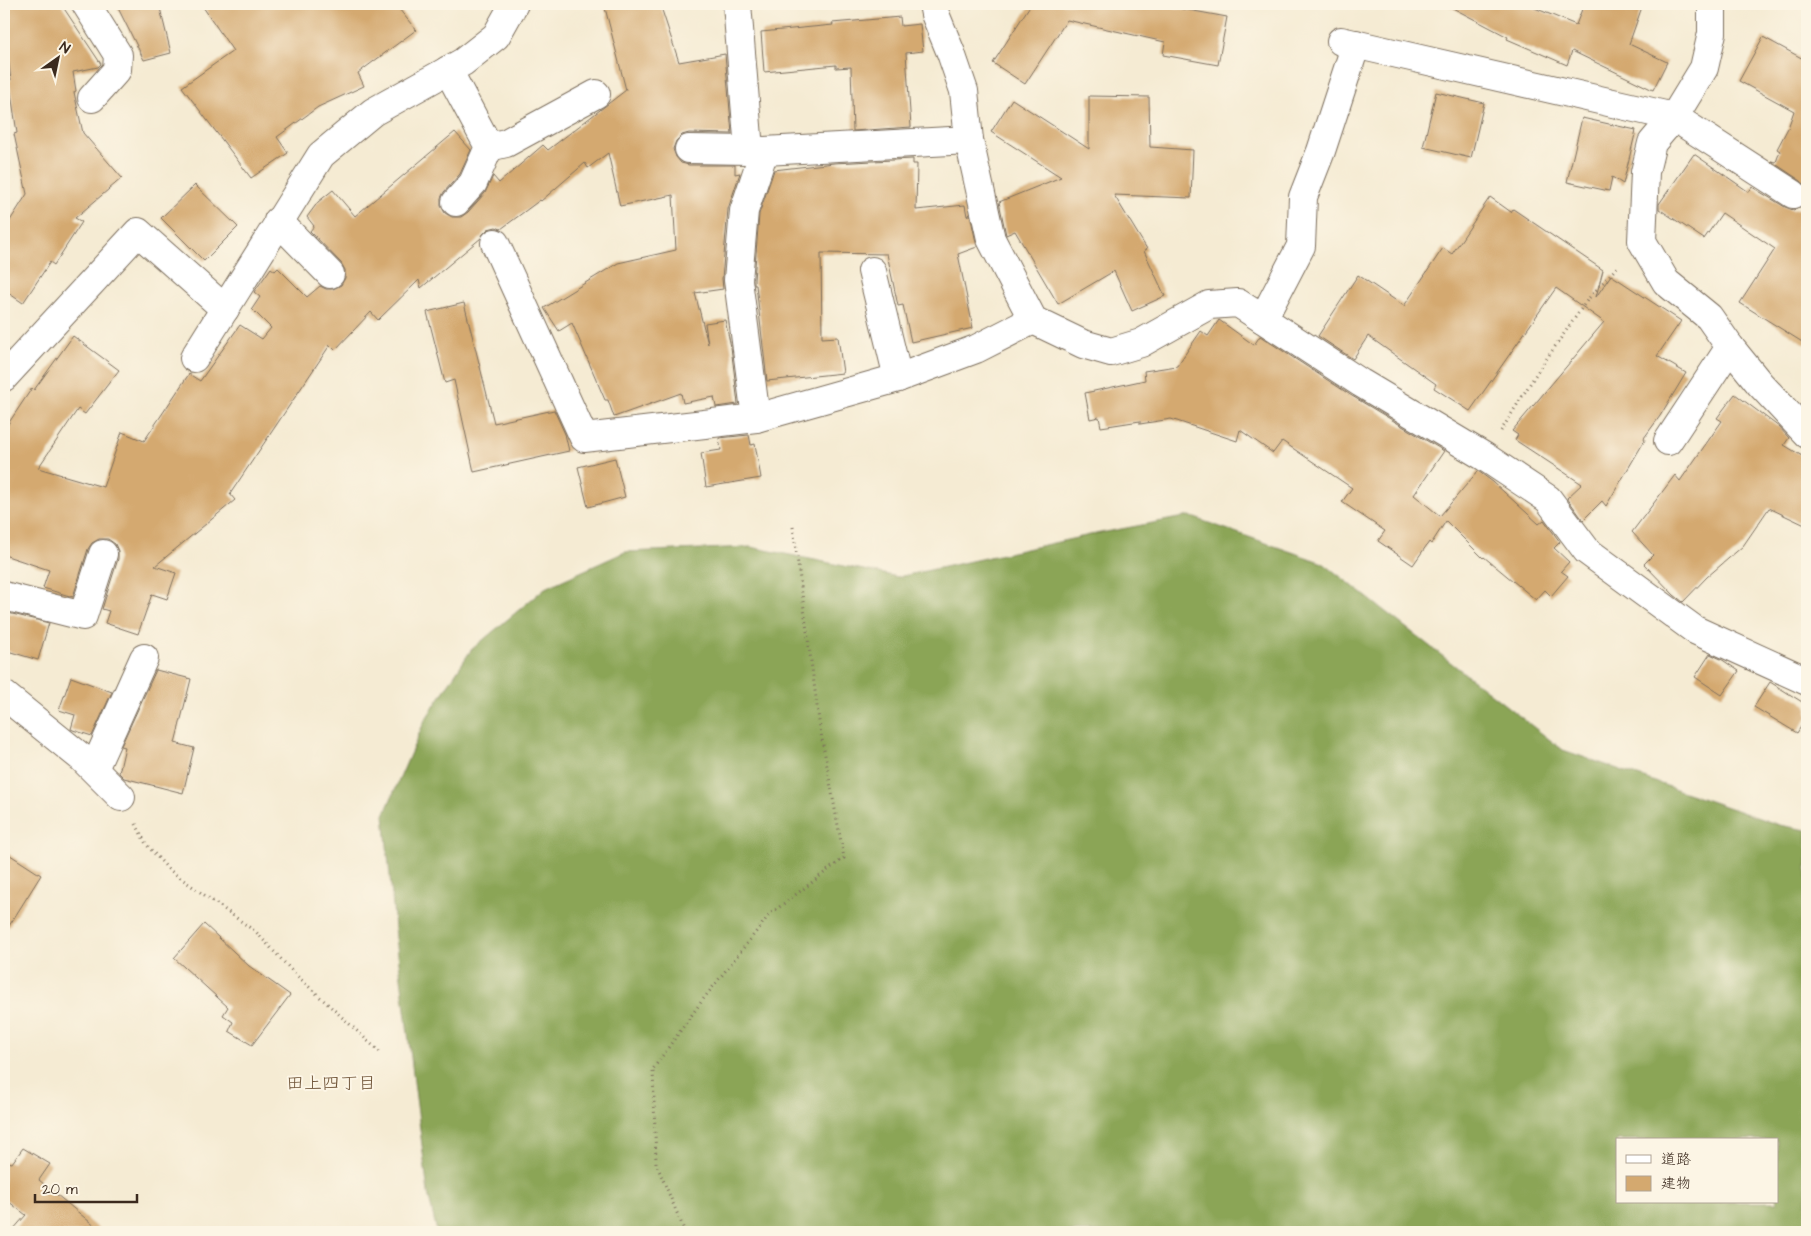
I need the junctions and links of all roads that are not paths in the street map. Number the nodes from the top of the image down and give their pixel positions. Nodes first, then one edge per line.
1 (86, 4) edge
2 (514, 4) edge
3 (737, 4) edge
4 (933, 4) edge
5 (1712, 4) edge
6 (448, 70) junction
7 (596, 94) dead end
8 (92, 98) dead end
9 (1674, 118) junction
10 (970, 140) junction
11 (489, 147) junction
12 (689, 149) dead end
13 (757, 150) junction
14 (1793, 194) dead end
15 (456, 202) dead end
16 (278, 221) junction
17 (496, 243) dead end
18 (872, 271) dead end
19 (330, 274) dead end
20 (225, 309) junction
21 (1263, 319) junction
22 (1034, 320) junction
23 (1730, 347) junction
24 (194, 358) dead end
25 (4, 377) edge
26 (898, 378) junction
27 (756, 418) junction
28 (1807, 434) edge
29 (1668, 441) dead end
30 (103, 554) dead end
31 (4, 596) edge
32 (144, 658) dead end
33 (1807, 681) edge
34 (4, 694) edge
35 (94, 769) junction
36 (122, 797) road end

1 - 8 street
2 - 6 street
3 - 13 street
4 - 10 street
5 - 9 street
6 - 11 street
6 - 16 street
7 - 11 street
9 - 14 street
9 - 21 street
9 - 23 street
10 - 13 street
10 - 22 street
11 - 15 street
12 - 13 street
13 - 27 street
16 - 19 street
16 - 20 street
17 - 27 street
18 - 26 street
20 - 24 street
20 - 25 street
21 - 22 street
21 - 33 street
22 - 26 street
23 - 28 street
23 - 29 street
26 - 27 street
30 - 31 street
32 - 35 street
34 - 35 street
35 - 36 street

